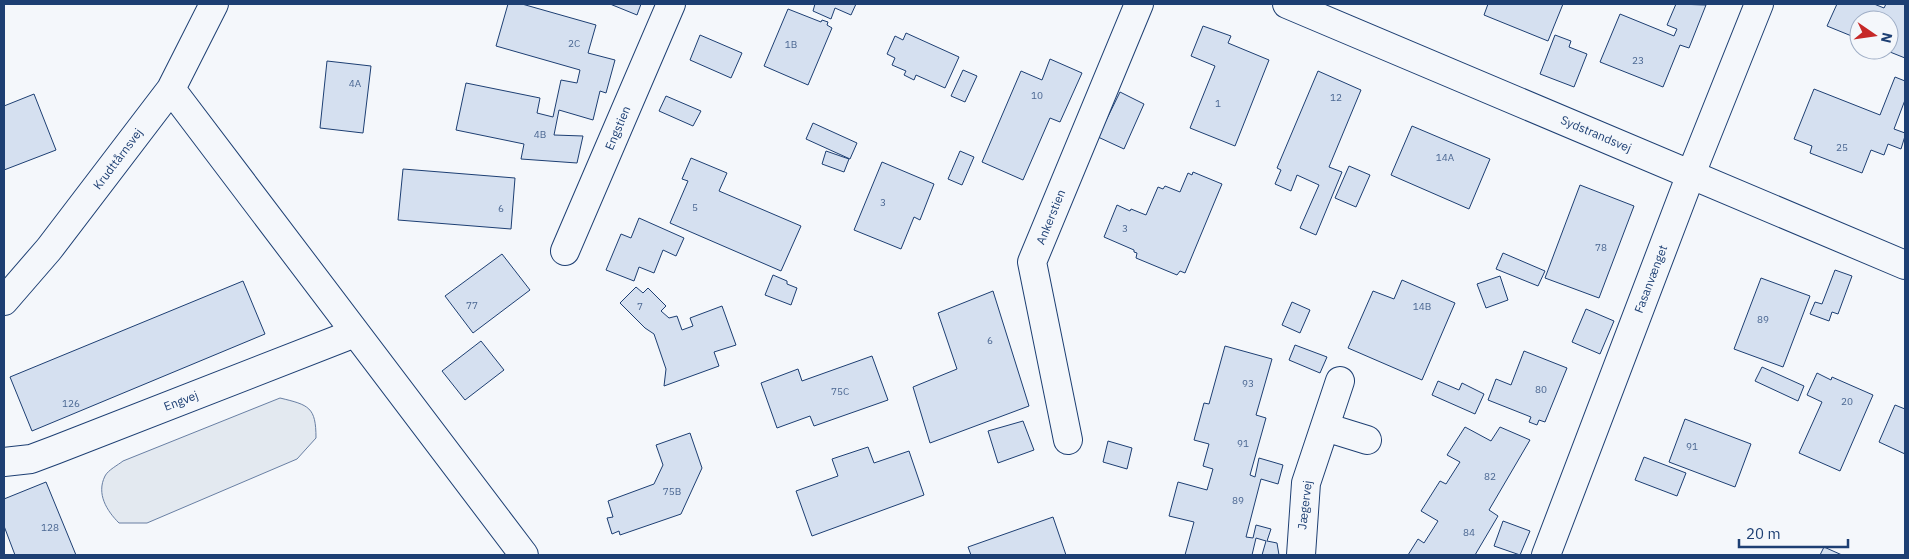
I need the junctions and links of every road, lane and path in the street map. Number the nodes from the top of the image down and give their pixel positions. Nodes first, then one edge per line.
1 (214, 4) edge
2 (671, 4) edge
3 (1139, 4) edge
4 (1287, 4) edge
5 (1759, 4) edge
6 (170, 89) junction
7 (1691, 174) junction
8 (565, 251) dead end
9 (1905, 265) edge
10 (4, 301) edge
11 (355, 334) junction
12 (1340, 381) dead end
13 (1325, 427) junction
14 (1068, 440) dead end
15 (1367, 440) dead end
16 (4, 462) edge
17 (524, 555) edge
18 (1300, 555) edge
19 (1546, 555) edge

1 - 6 street, Krudttårnsvej
2 - 8 street, Engstien
3 - 14 street, Ankerstien
4 - 7 street, Sydstrandsvej
5 - 7 street, Fasanvænget
6 - 10 street, Krudttårnsvej
6 - 11 street
7 - 9 street, Sydstrandsvej
7 - 19 street, Fasanvænget
11 - 16 street, Engvej
11 - 17 street
12 - 13 street, Jægervej
13 - 15 street
13 - 18 street, Jægervej

